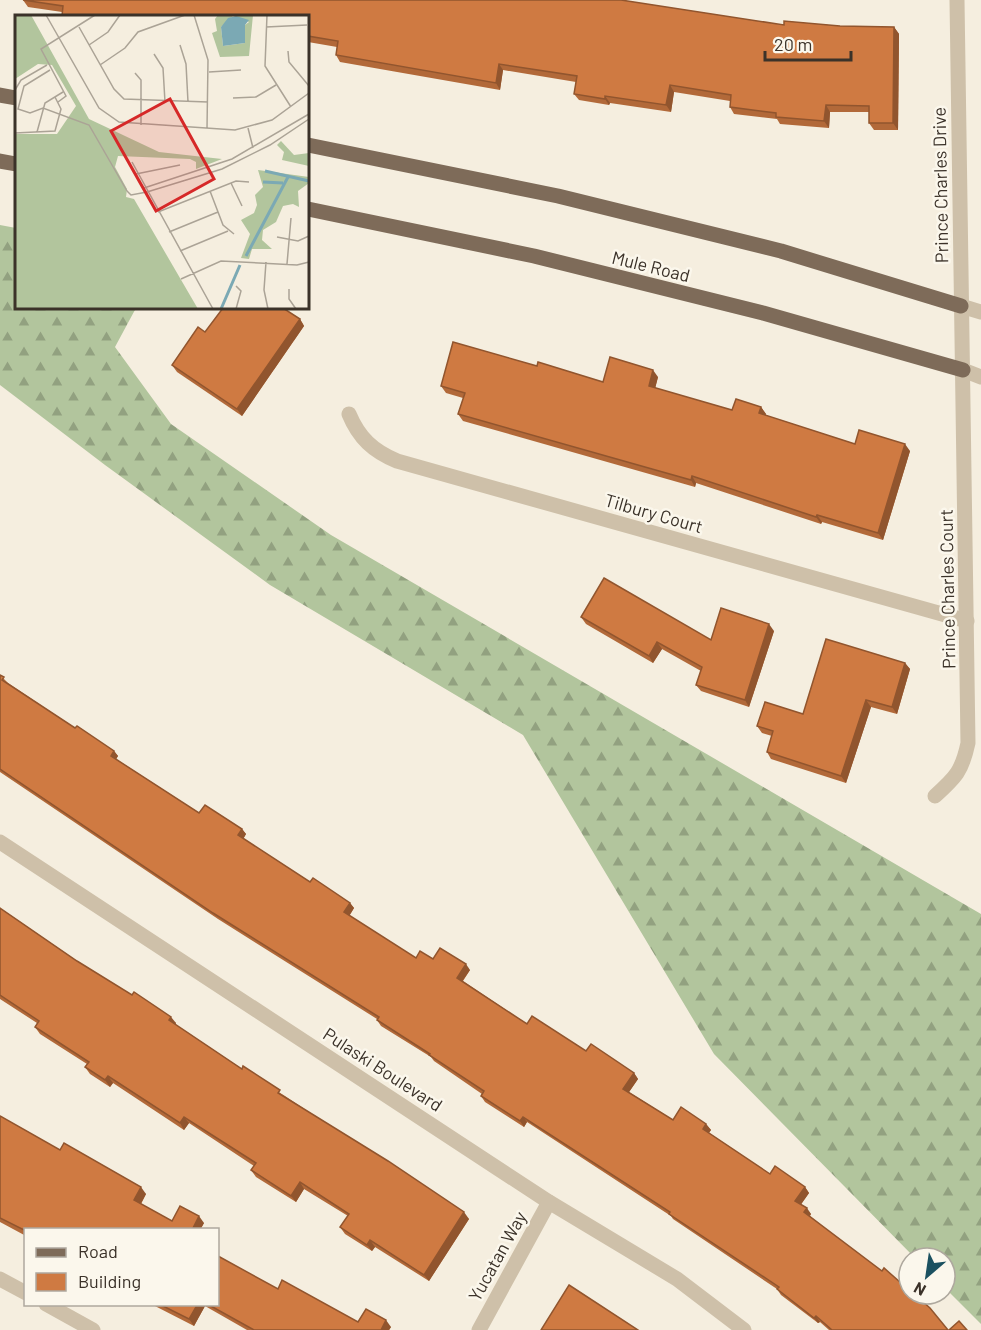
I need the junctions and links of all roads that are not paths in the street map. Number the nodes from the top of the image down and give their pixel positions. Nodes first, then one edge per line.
1 (957, 0) edge
2 (0, 95) edge
3 (15, 98) edge
4 (309, 145) edge
5 (0, 161) edge
6 (15, 164) edge
7 (309, 209) edge
8 (961, 306) junction
9 (981, 312) edge
10 (963, 370) junction
11 (981, 377) edge
12 (348, 414) dead end
13 (967, 621) junction
14 (935, 796) dead end
15 (0, 842) edge
16 (549, 1202) junction
17 (0, 1279) edge
18 (24, 1292) edge
19 (48, 1306) edge
20 (88, 1329) edge
21 (479, 1330) edge
22 (744, 1330) edge

1 - 8 street, Prince Charles Drive
2 - 3 main road
4 - 8 main road
5 - 6 main road
7 - 10 main road, Mule Road
8 - 9 street
8 - 10 street, Prince Charles Drive
10 - 11 street, Mule Road
10 - 13 street, Prince Charles Court
12 - 13 street, Tilbury Court
13 - 14 street, Prince Charles Court
15 - 16 street, Pulaski Boulevard
16 - 21 street, Yucatan Way
16 - 22 street, Pulaski Boulevard
17 - 18 street
19 - 20 street

